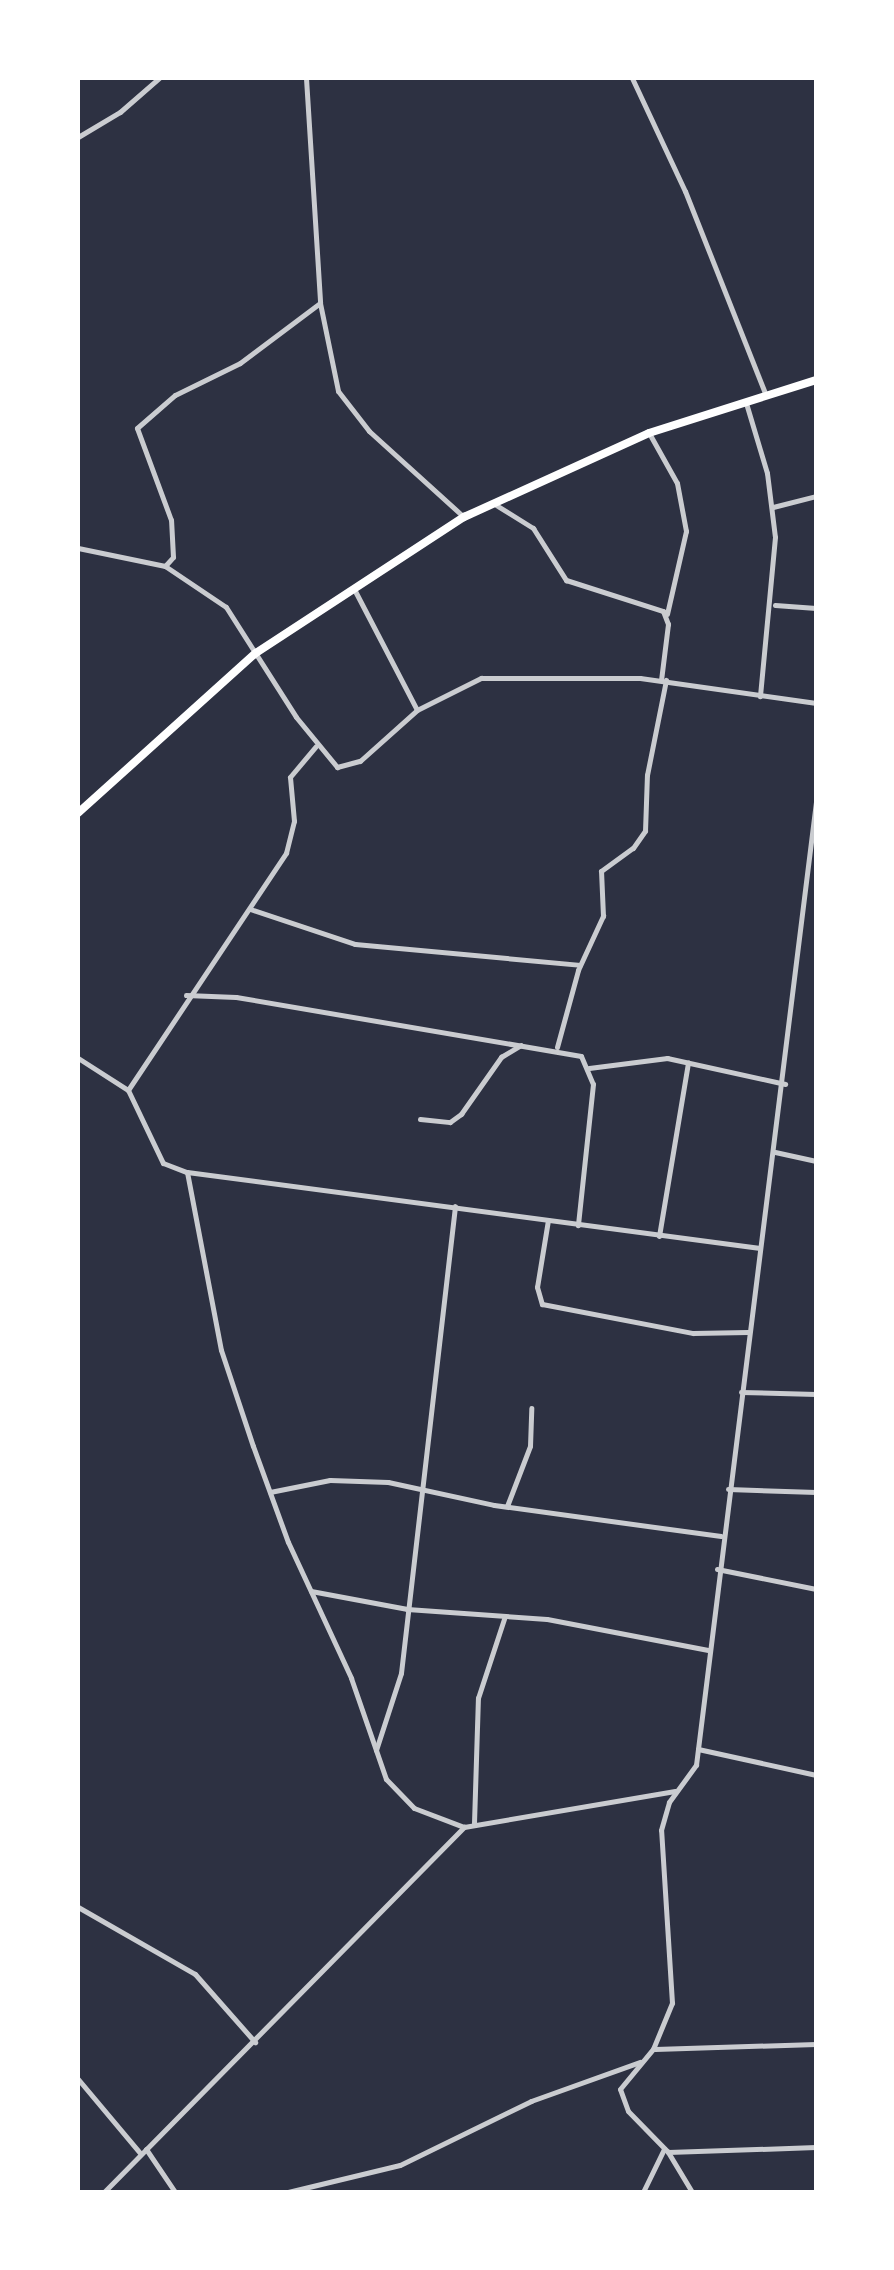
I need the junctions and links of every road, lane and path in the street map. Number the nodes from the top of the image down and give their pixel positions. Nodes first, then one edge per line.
1 (159, 78) edge
2 (306, 78) edge
3 (632, 78) edge
4 (78, 138) edge
5 (320, 304) junction
6 (816, 380) edge
7 (766, 393) junction
8 (745, 400) junction
9 (649, 433) junction
10 (816, 496) edge
11 (493, 503) junction
12 (773, 507) junction
13 (464, 517) junction
14 (78, 548) edge
15 (165, 566) junction
16 (353, 587) junction
17 (774, 604) junction
18 (816, 608) edge
19 (666, 616) junction
20 (256, 653) junction
21 (664, 680) junction
22 (760, 696) junction
23 (816, 703) edge
24 (417, 710) junction
25 (316, 746) junction
26 (816, 801) edge
27 (78, 813) edge
28 (250, 910) junction
29 (580, 965) junction
30 (186, 995) junction
31 (521, 1045) junction
32 (557, 1048) junction
33 (78, 1058) edge
34 (688, 1062) junction
35 (589, 1068) junction
36 (785, 1084) junction
37 (128, 1090) junction
38 (420, 1119) dead end
39 (775, 1152) junction
40 (816, 1161) edge
41 (187, 1172) junction
42 (455, 1206) junction
43 (548, 1220) junction
44 (578, 1225) junction
45 (658, 1236) junction
46 (760, 1248) junction
47 (748, 1332) junction
48 (741, 1392) junction
49 (816, 1394) edge
50 (530, 1408) dead end
51 (728, 1489) junction
52 (420, 1491) junction
53 (270, 1492) junction
54 (816, 1492) edge
55 (507, 1506) junction
56 (721, 1536) junction
57 (717, 1569) junction
58 (816, 1588) edge
59 (310, 1590) junction
60 (407, 1608) junction
61 (505, 1616) junction
62 (708, 1650) junction
63 (376, 1750) junction
64 (698, 1750) junction
65 (816, 1775) edge
66 (678, 1790) junction
67 (474, 1822) junction
68 (464, 1827) junction
69 (78, 1907) edge
70 (255, 2042) junction
71 (816, 2044) edge
72 (653, 2049) junction
73 (642, 2061) junction
74 (78, 2080) edge
75 (816, 2147) edge
76 (666, 2150) junction
77 (143, 2151) junction
78 (104, 2192) edge
79 (175, 2192) edge
80 (288, 2192) edge
81 (643, 2192) edge
82 (692, 2192) edge

1 - 4 street
2 - 5 street
3 - 7 street
5 - 13 street
5 - 15 street
6 - 7 highway
7 - 8 highway
8 - 9 highway
8 - 12 street
9 - 11 highway
9 - 19 street
10 - 12 street
11 - 13 highway
11 - 19 street
12 - 17 street
13 - 16 highway
14 - 15 street
15 - 20 street
16 - 20 highway
16 - 24 street
17 - 18 street
17 - 22 street
19 - 21 street
20 - 25 street
20 - 27 highway
21 - 22 street
21 - 24 street
21 - 29 street
22 - 23 street
24 - 25 street
25 - 28 street
26 - 36 street
28 - 29 street
28 - 30 street
29 - 32 street
30 - 31 street
30 - 37 street
31 - 32 street
31 - 38 street
32 - 35 street
33 - 37 street
34 - 35 street
34 - 36 street
34 - 45 street
35 - 44 street
36 - 39 street
37 - 41 street
39 - 40 street
39 - 46 street
41 - 42 street
41 - 53 street
42 - 43 street
42 - 52 street
43 - 44 street
43 - 47 street
44 - 45 street
45 - 46 street
46 - 47 street
47 - 48 street
48 - 49 street
48 - 51 street
50 - 55 street
51 - 54 street
51 - 56 street
52 - 53 street
52 - 55 street
52 - 60 street
53 - 59 street
55 - 56 street
56 - 57 street
57 - 58 street
57 - 62 street
59 - 60 street
59 - 63 street
60 - 61 street
60 - 63 street
61 - 62 street
61 - 67 street
62 - 64 street
63 - 68 street
64 - 65 street
64 - 66 street
66 - 67 street
66 - 72 street
67 - 68 street
68 - 70 street
69 - 70 street
70 - 77 street
71 - 72 street
72 - 73 street
73 - 76 street
73 - 80 street
74 - 77 street
75 - 76 street
76 - 81 street
76 - 82 street
77 - 78 street
77 - 79 street

